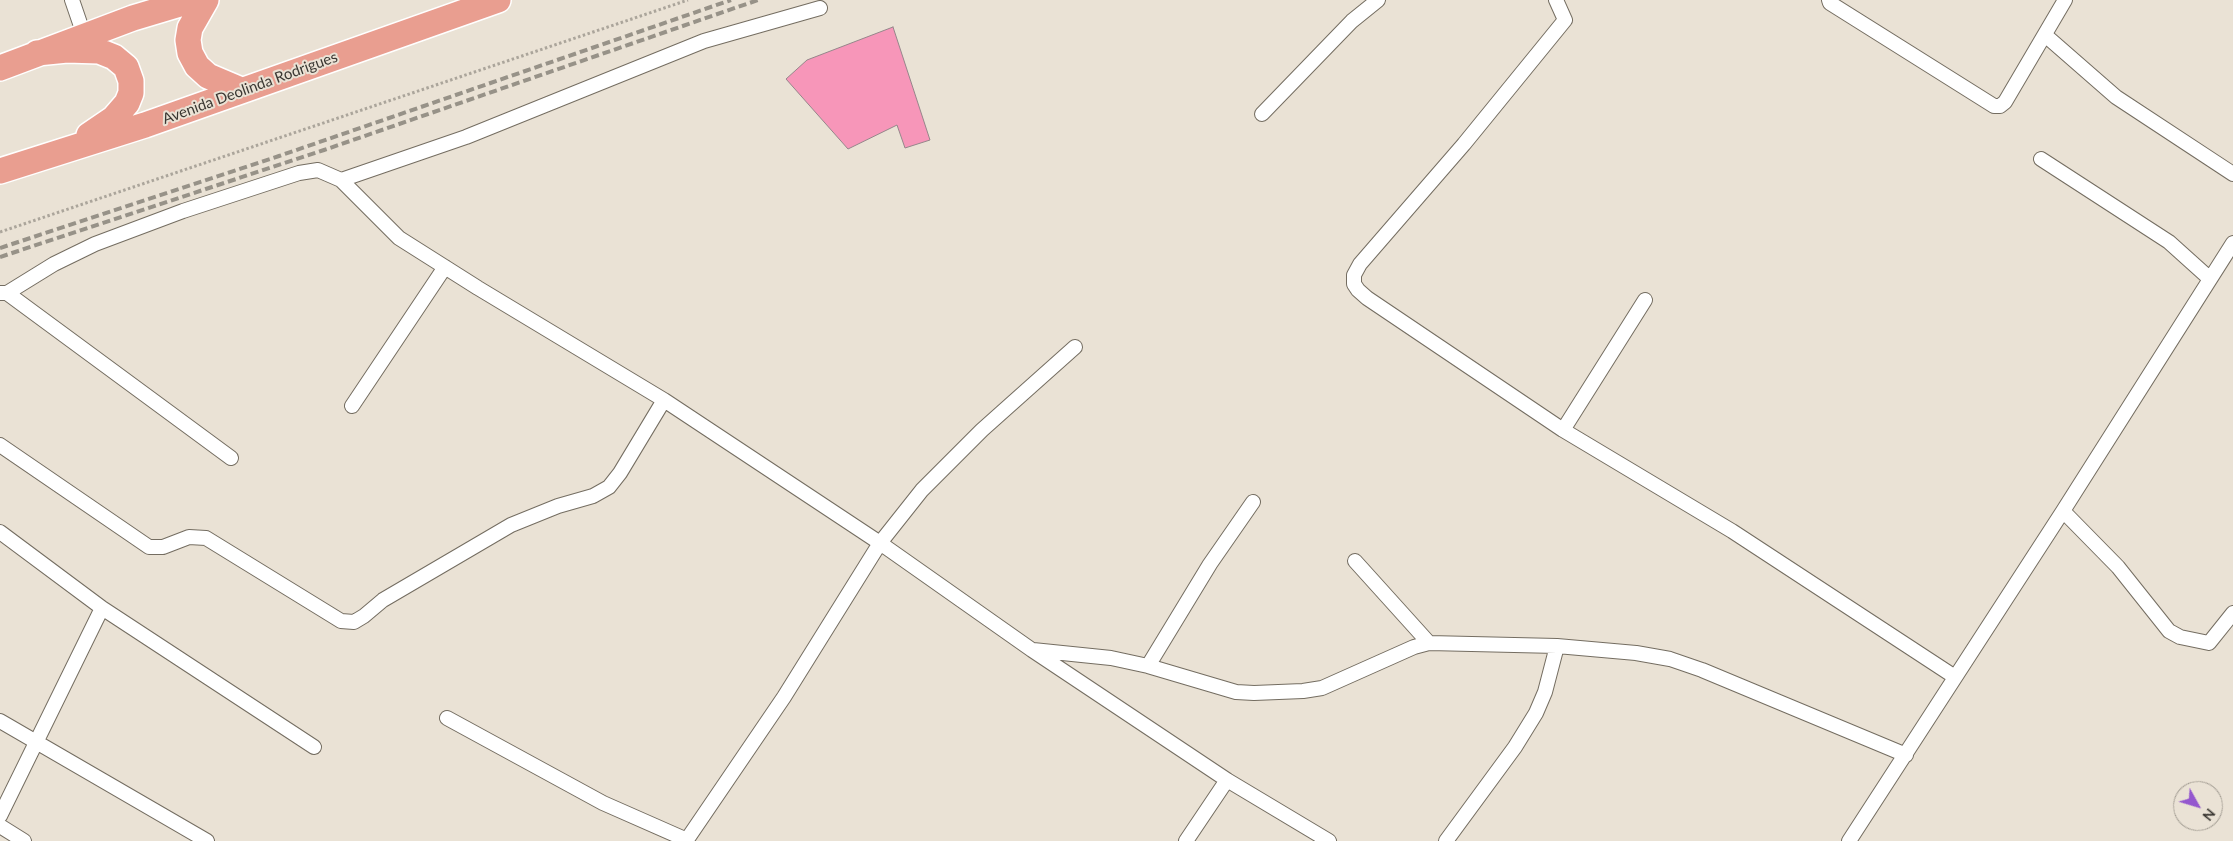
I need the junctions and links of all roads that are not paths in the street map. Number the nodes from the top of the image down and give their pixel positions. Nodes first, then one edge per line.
1 (72, 0) edge
2 (193, 0) edge
3 (206, 0) edge
4 (498, 0) edge
5 (1378, 0) edge
6 (1556, 0) edge
7 (1829, 0) edge
8 (2065, 0) edge
9 (820, 8) dead end
10 (2044, 35) junction
11 (84, 36) junction
12 (37, 53) junction
13 (0, 68) edge
14 (242, 90) junction
15 (1262, 114) dead end
16 (68, 149) junction
17 (2041, 159) dead end
18 (0, 171) edge
19 (2233, 174) edge
20 (341, 180) junction
21 (2233, 242) edge
22 (445, 267) junction
23 (2209, 278) junction
24 (3, 293) edge
25 (1645, 300) dead end
26 (1076, 347) dead end
27 (664, 400) junction
28 (352, 406) dead end
29 (1563, 430) junction
30 (0, 445) edge
31 (231, 458) dead end
32 (1254, 502) dead end
33 (2063, 511) junction
34 (0, 532) edge
35 (880, 543) junction
36 (1355, 561) dead end
37 (102, 608) junction
38 (2233, 613) edge
39 (1429, 642) junction
40 (1557, 646) junction
41 (1032, 650) junction
42 (1148, 666) junction
43 (1955, 676) junction
44 (447, 718) dead end
45 (0, 721) edge
46 (36, 743) junction
47 (314, 748) dead end
48 (1906, 755) junction
49 (1227, 780) junction
50 (0, 816) edge
51 (0, 826) edge
52 (686, 840) edge
53 (24, 841) edge
54 (207, 841) edge
55 (1186, 841) edge
56 (1329, 841) edge
57 (1446, 841) edge
58 (1849, 841) edge

1 - 11 street
2 - 11 highway
3 - 14 highway
4 - 14 highway, Avenida Deolinda Rodrigues
5 - 15 street
6 - 29 street
7 - 10 street
8 - 10 street
9 - 20 street
10 - 19 street
11 - 12 highway
12 - 13 highway
12 - 16 highway
14 - 16 highway, Avenida Deolinda Rodrigues
16 - 18 highway, Avenida Deolinda Rodrigues
17 - 23 street
20 - 22 street
20 - 24 street
21 - 23 street
22 - 27 street
22 - 28 street
23 - 33 street
24 - 31 street
25 - 29 street
26 - 35 street
27 - 30 street
27 - 35 street
29 - 43 street
32 - 42 street
33 - 38 street
33 - 43 street
34 - 37 street
35 - 41 street
35 - 52 street
36 - 39 street
37 - 46 street
37 - 47 street
39 - 40 street
39 - 42 street
40 - 48 street
40 - 57 street
41 - 42 street
41 - 49 street
43 - 48 street
44 - 52 street
45 - 46 street
46 - 50 street
46 - 54 street
48 - 58 street
49 - 55 street
49 - 56 street
51 - 53 street

